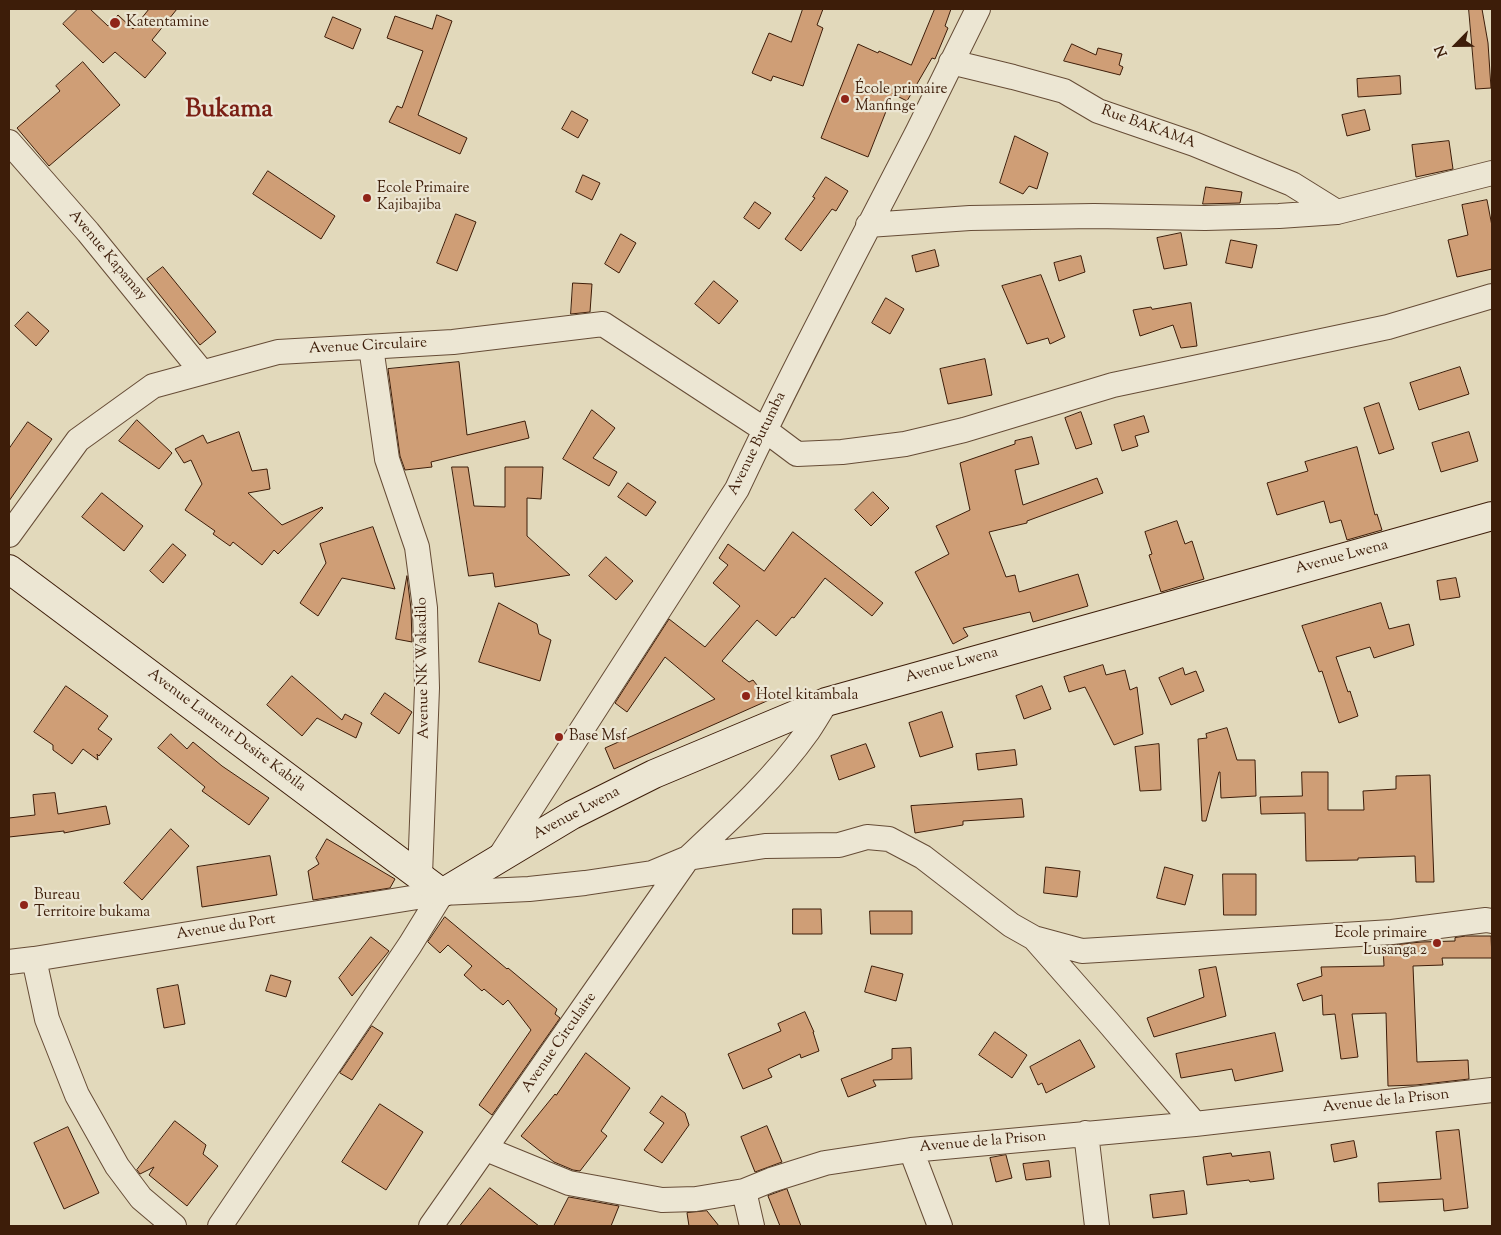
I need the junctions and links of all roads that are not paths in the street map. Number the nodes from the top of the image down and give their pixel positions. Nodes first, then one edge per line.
1 (978, 9) edge
2 (951, 62) junction
3 (9, 142) edge
4 (1492, 173) edge
5 (1337, 212) junction
6 (868, 225) junction
7 (1492, 296) edge
8 (371, 347) junction
9 (202, 372) junction
10 (764, 430) junction
11 (1492, 516) edge
12 (9, 535) edge
13 (9, 569) edge
14 (826, 702) junction
15 (499, 858) junction
16 (688, 858) junction
17 (420, 875) junction
18 (442, 893) junction
19 (1492, 921) edge
20 (1034, 938) junction
21 (34, 959) junction
22 (9, 962) edge
23 (1492, 1090) edge
24 (1195, 1124) junction
25 (1086, 1133) junction
26 (486, 1149) junction
27 (912, 1150) junction
28 (744, 1190) junction
29 (174, 1226) edge
30 (220, 1226) edge
31 (431, 1226) edge
32 (752, 1226) edge
33 (940, 1226) edge
34 (1098, 1226) edge

1 - 2 street, Avenue Butumba
2 - 5 street, Rue BAKAMA
2 - 6 street, Avenue Butumba
3 - 9 street, Avenue Kapamay
4 - 5 street
5 - 6 street
6 - 10 street, Avenue Butumba
7 - 10 street, Avenue Circulaire
8 - 9 street, Avenue Circulaire
8 - 10 street, Avenue Circulaire
8 - 17 street, Avenue NK Wakadilo
9 - 12 street, Avenue Circulaire
10 - 15 street, Avenue Butumba
11 - 14 main road, Avenue Lwena
13 - 17 main road, Avenue Laurent Desire Kabila
14 - 15 main road, Avenue Lwena
14 - 16 street
15 - 18 main road, Avenue Lwena
16 - 18 street, Avenue du Port
16 - 20 street
16 - 26 street, Avenue Circulaire
17 - 18 main road, Avenue Laurent Desire Kabila
18 - 21 street, Avenue du Port
18 - 30 street
19 - 20 street
20 - 24 street
21 - 22 street, Avenue du Port
21 - 29 street
23 - 24 street, Avenue de la Prison
24 - 25 street, Avenue de la Prison
25 - 27 street, Avenue de la Prison
25 - 34 street
26 - 28 street, Avenue de la Prison
26 - 31 street, Avenue Circulaire
27 - 28 street, Avenue de la Prison
27 - 33 street
28 - 32 street

